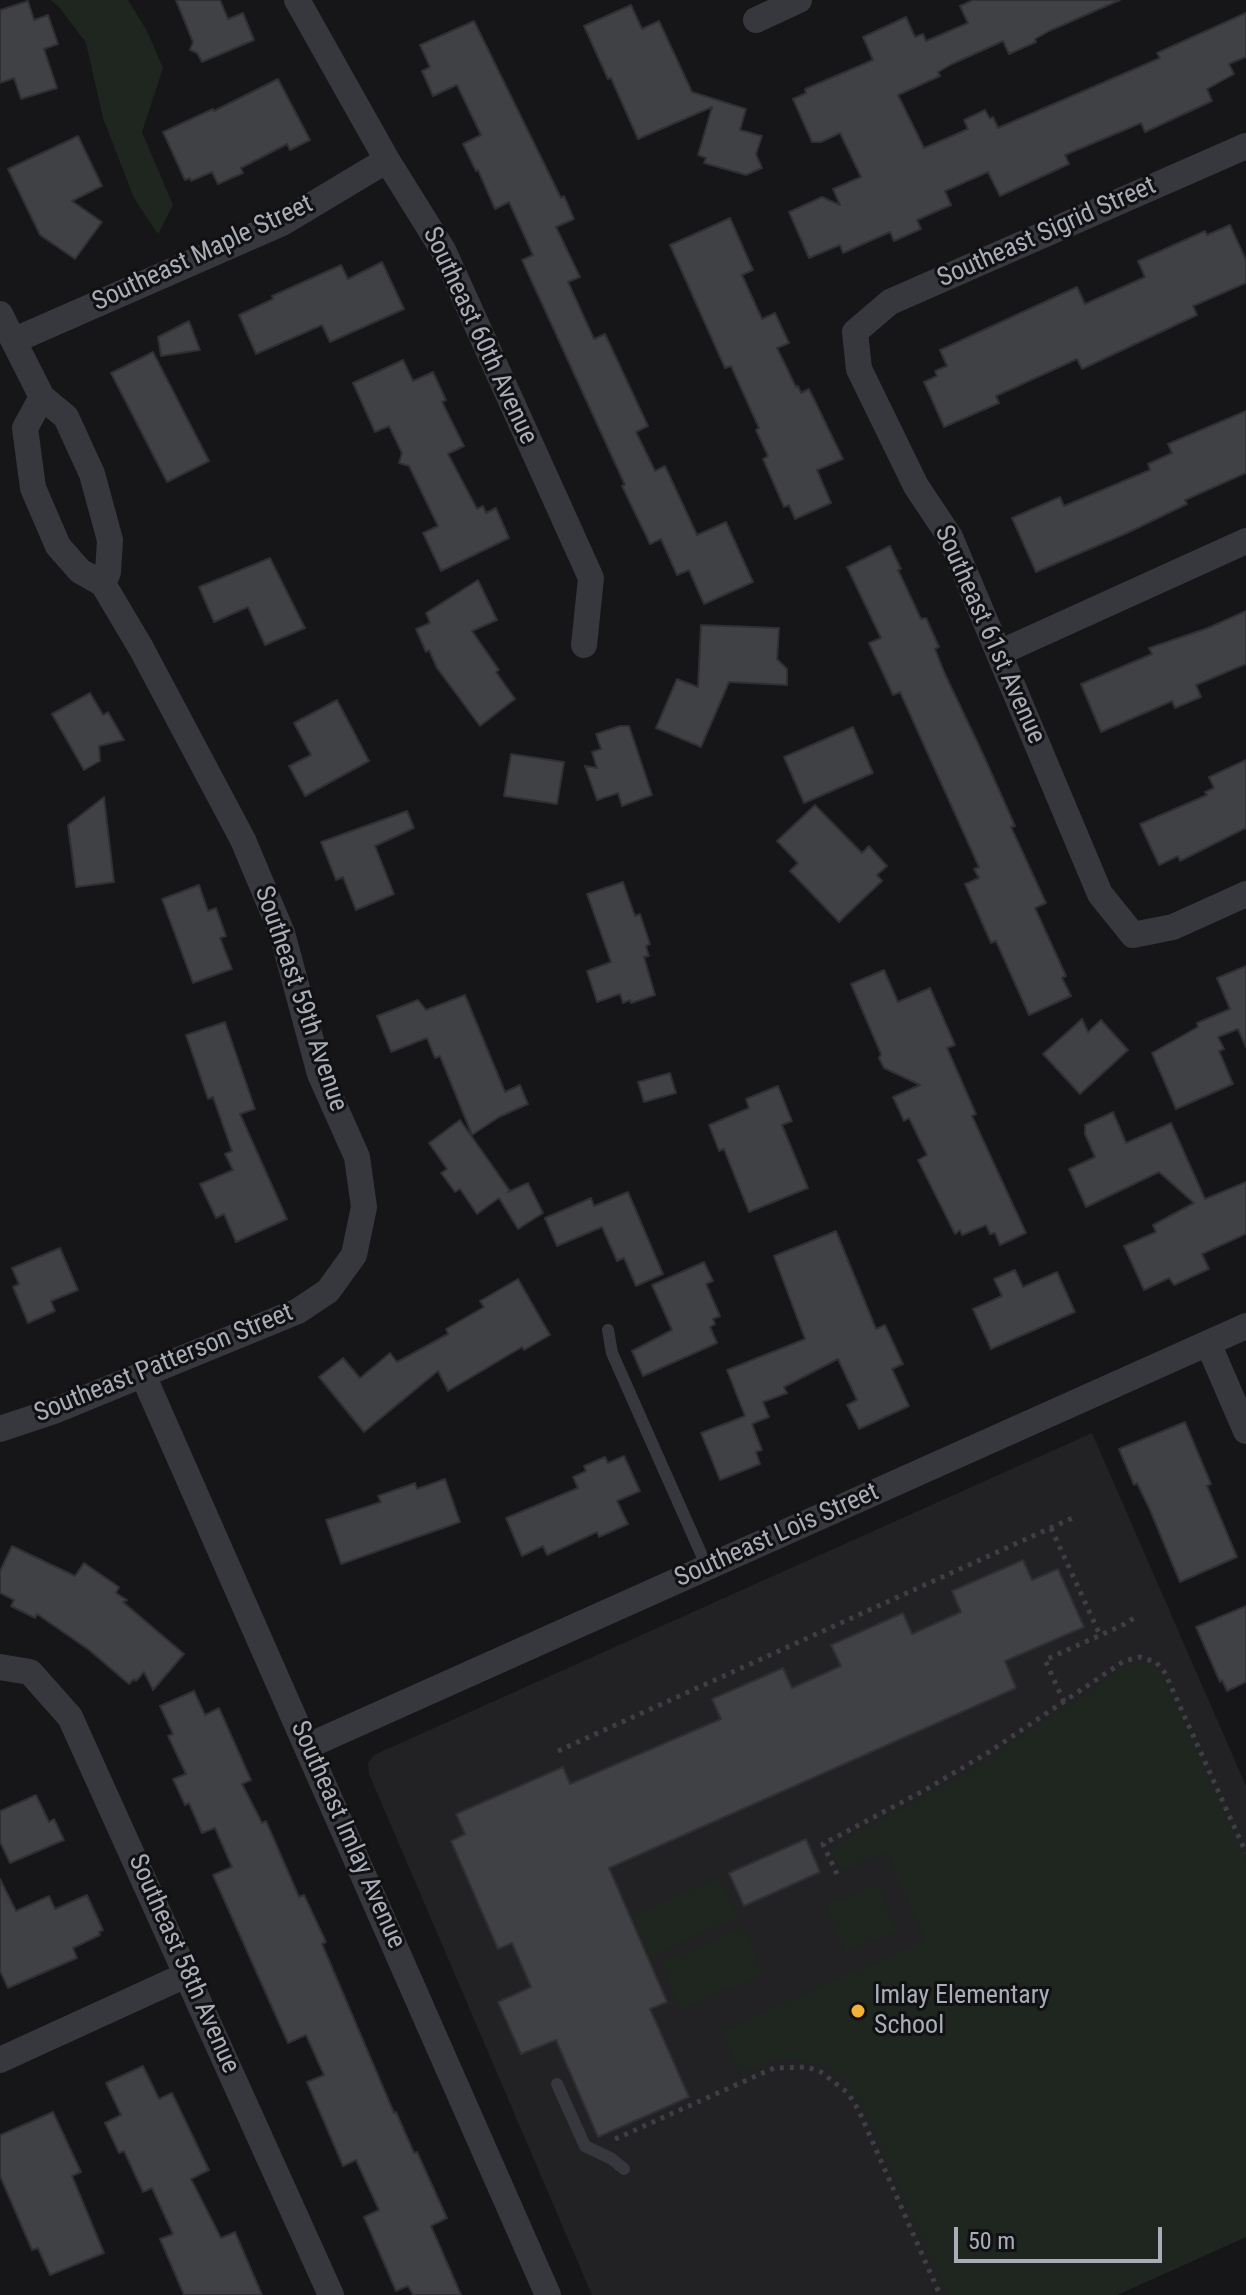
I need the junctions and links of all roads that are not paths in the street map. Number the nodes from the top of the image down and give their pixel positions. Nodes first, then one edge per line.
1 (297, 0) edge
2 (799, 0) edge
3 (756, 20) dead end
4 (1246, 146) edge
5 (387, 160) junction
6 (0, 314) edge
7 (855, 332) joint
8 (15, 340) junction
9 (42, 397) junction
10 (1246, 541) edge
11 (103, 584) junction
12 (584, 645) dead end
13 (999, 653) junction
14 (1246, 894) edge
15 (354, 1255) joint
16 (1246, 1326) edge
17 (608, 1330) dead end
18 (1208, 1343) junction
19 (143, 1375) junction
20 (0, 1429) edge
21 (1246, 1431) edge
22 (707, 1567) junction
23 (0, 1667) edge
24 (308, 1746) junction
25 (188, 1974) junction
26 (0, 2060) edge
27 (557, 2084) dead end
28 (624, 2169) dead end
29 (331, 2295) edge
30 (548, 2295) edge

1 - 5 street, Southeast 60th Avenue
2 - 3 street
4 - 7 street, Southeast Sigrid Street
5 - 8 street, Southeast Maple Street
5 - 12 street, Southeast 60th Avenue
6 - 8 street
7 - 13 street, Southeast 61st Avenue
8 - 9 street
9 - 11 street
9 - 11 street, Southeast 59th Avenue
10 - 13 street
11 - 15 street, Southeast 59th Avenue
13 - 14 street, Southeast 61st Avenue
15 - 19 street, Southeast Patterson Street
16 - 18 street, Southeast Lois Street
17 - 22 lane
18 - 21 street
18 - 22 street, Southeast Lois Street
19 - 20 street, Southeast Patterson Street
19 - 24 street, Southeast Imlay Avenue
22 - 24 street, Southeast Lois Street
23 - 25 street, Southeast 58th Avenue
24 - 30 street, Southeast Imlay Avenue
25 - 26 street
25 - 29 street, Southeast 58th Avenue
27 - 28 lane

